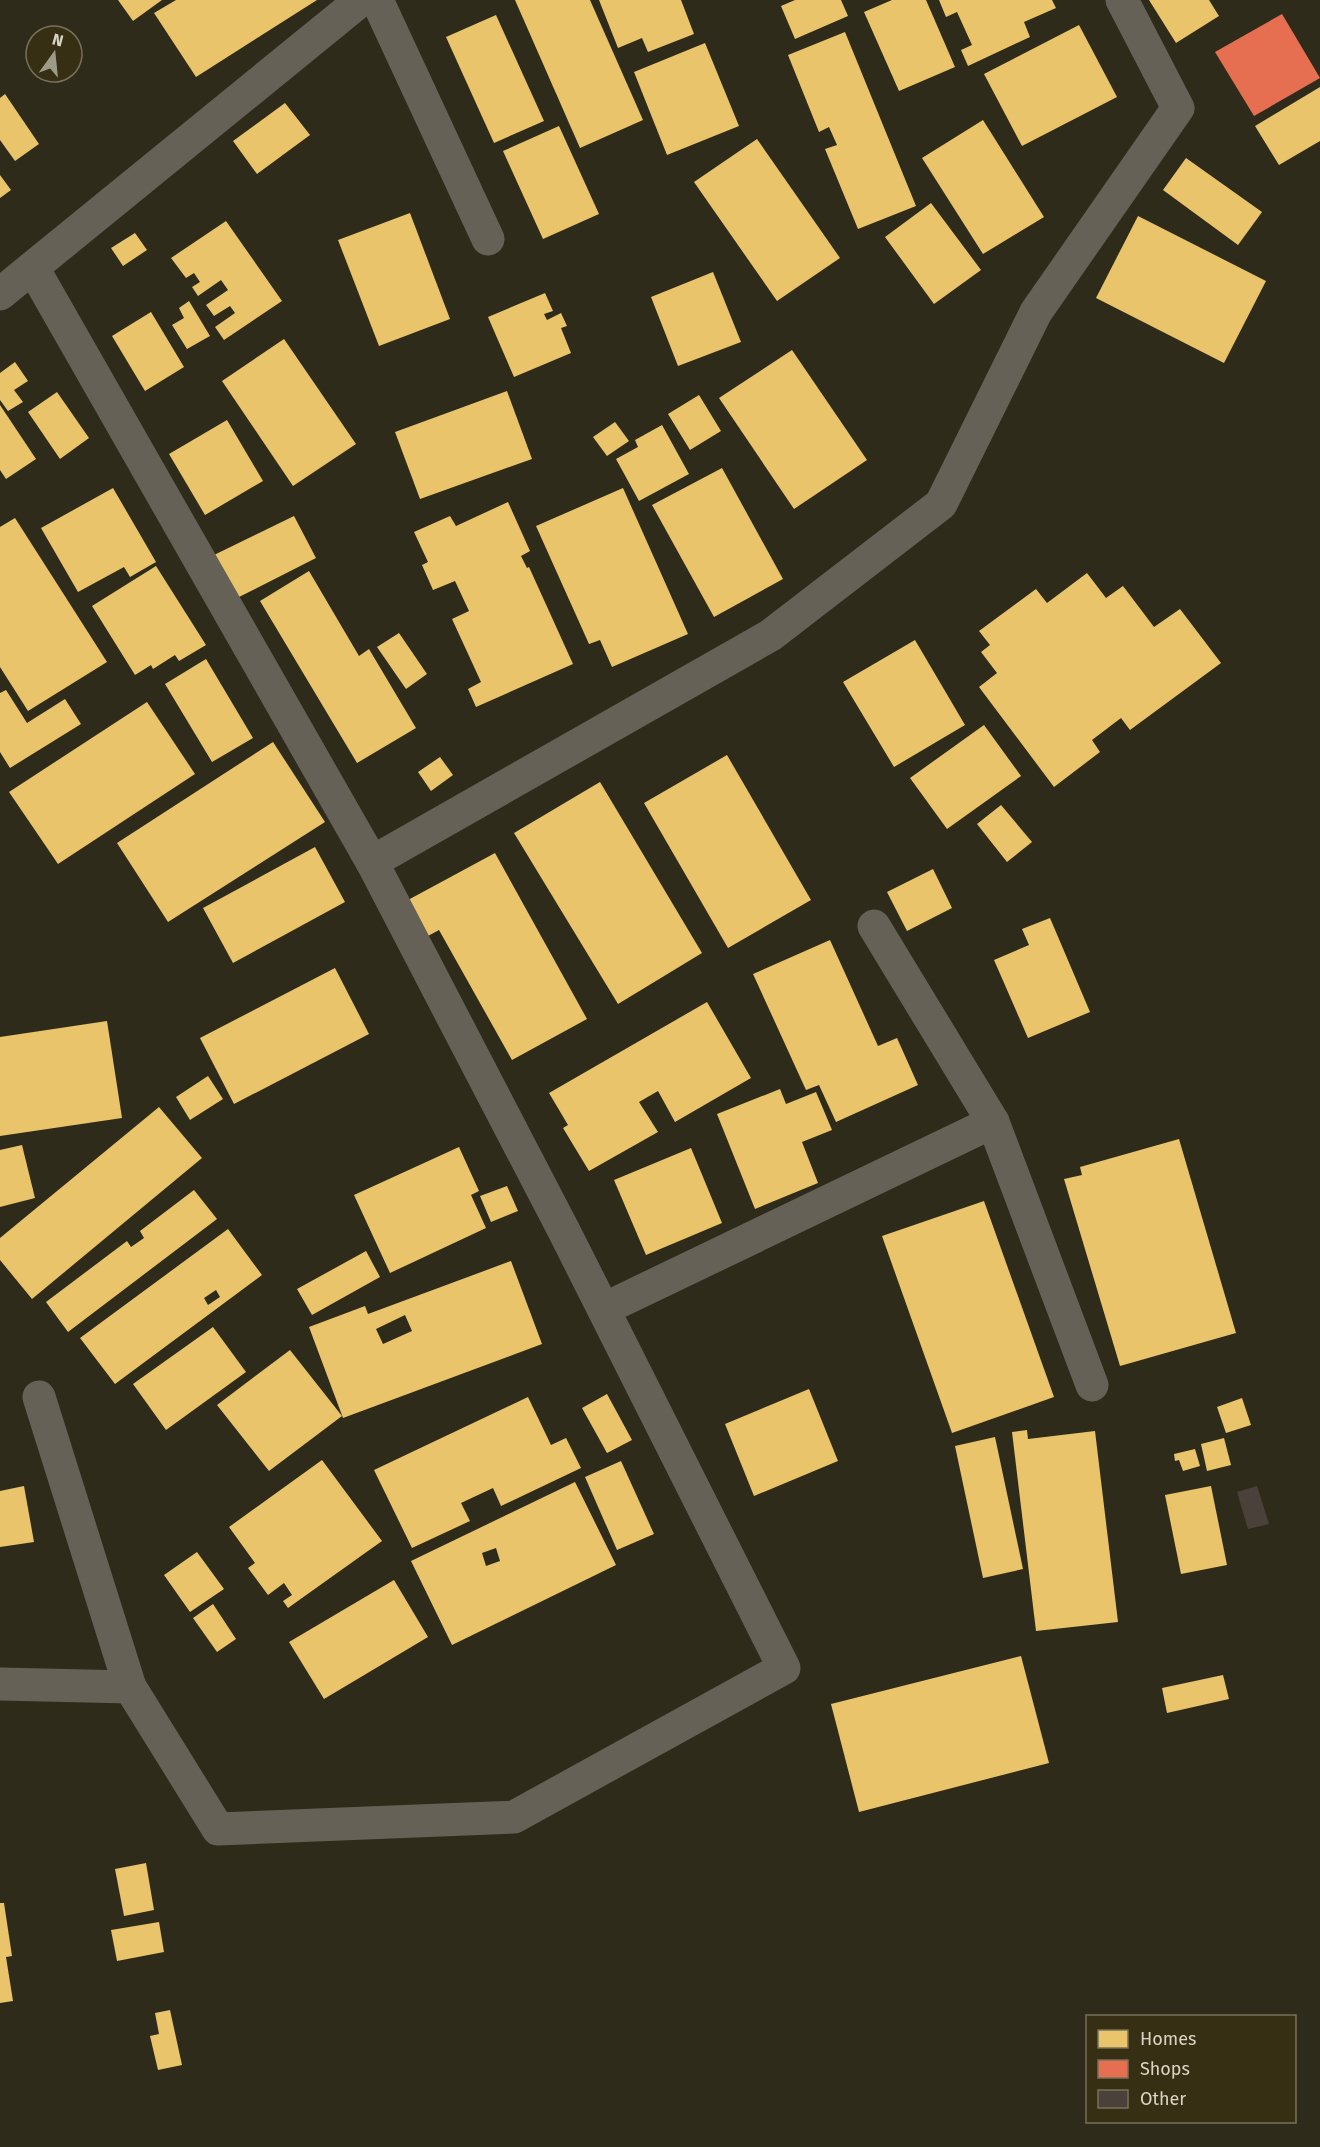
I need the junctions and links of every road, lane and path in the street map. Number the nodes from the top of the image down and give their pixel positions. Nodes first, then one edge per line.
1 (361, 0) edge
2 (377, 0) edge
3 (1122, 0) edge
4 (488, 239) dead end
5 (33, 268) junction
6 (0, 294) edge
7 (372, 862) junction
8 (874, 926) dead end
9 (993, 1122) junction
10 (604, 1309) junction
11 (1092, 1384) dead end
12 (39, 1397) dead end
13 (0, 1684) edge
14 (130, 1686) junction

1 - 5 street
2 - 4 street
3 - 7 street
5 - 6 street
5 - 7 street
7 - 10 street
8 - 9 street
9 - 10 street
9 - 11 street
10 - 14 street
12 - 14 street
13 - 14 street

